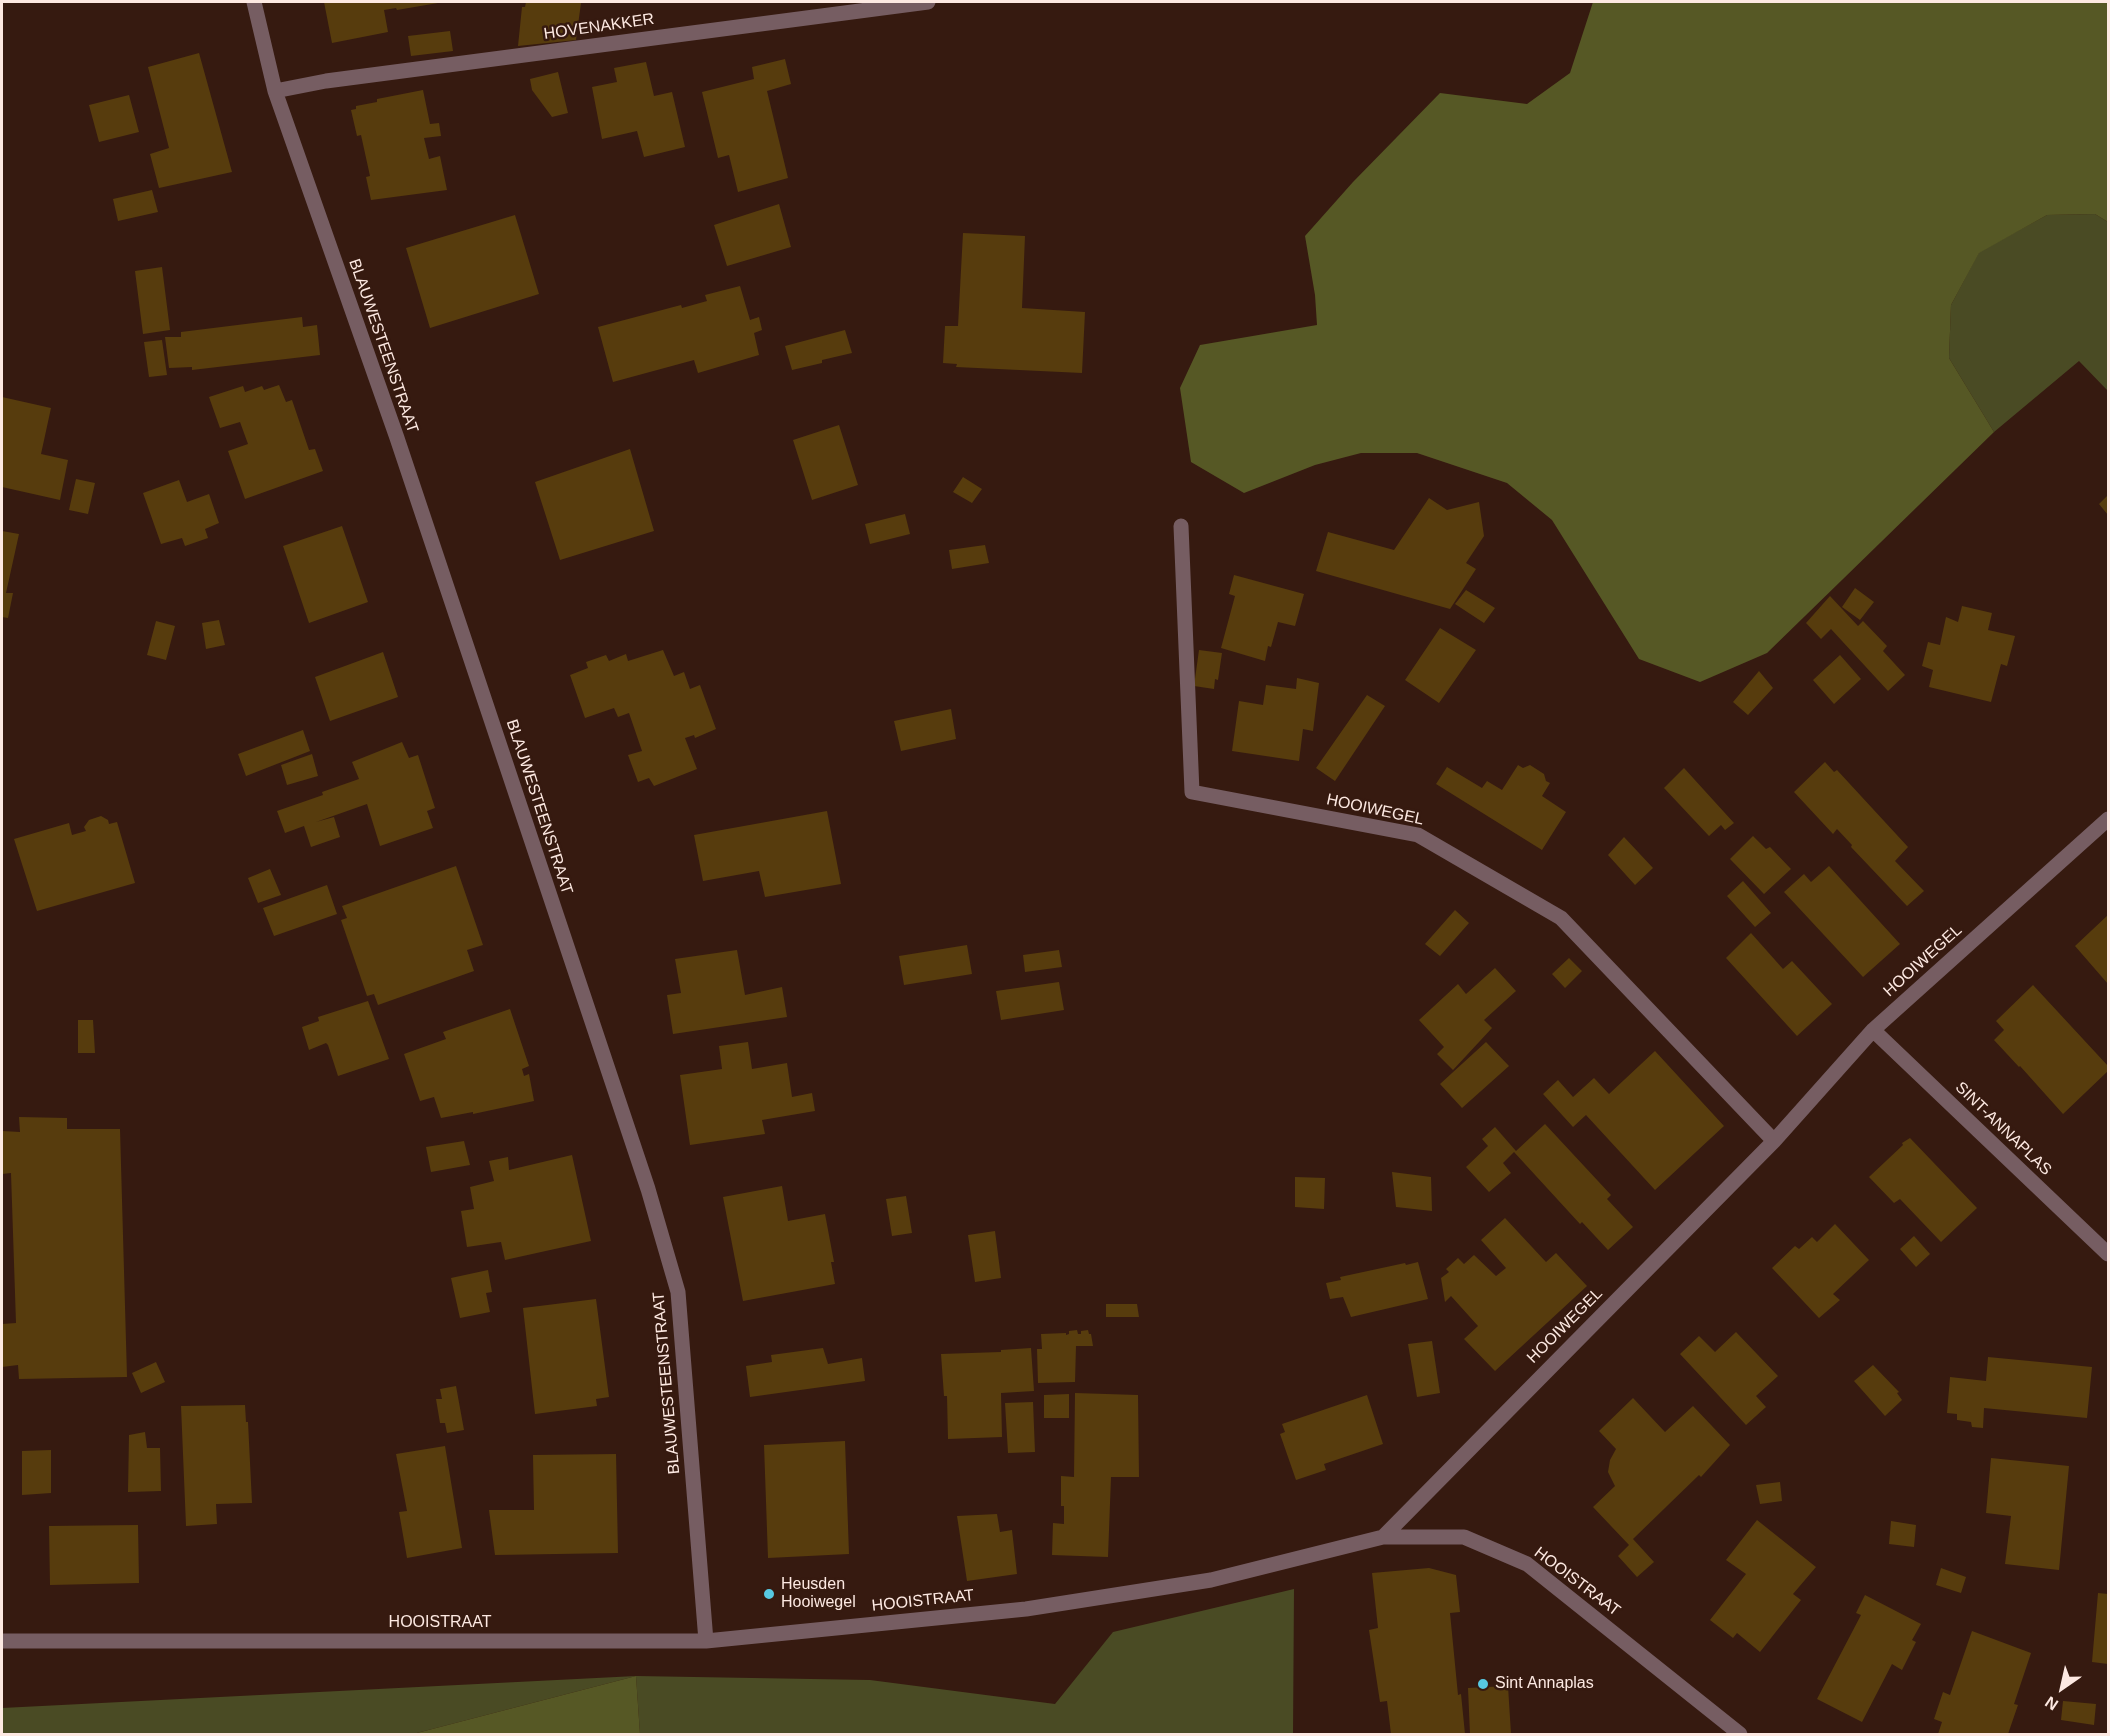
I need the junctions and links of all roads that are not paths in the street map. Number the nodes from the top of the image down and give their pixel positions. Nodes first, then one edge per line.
1 (254, 2) edge
2 (928, 2) edge
3 (275, 91) junction
4 (1181, 526) dead end
5 (2109, 819) edge
6 (1873, 1030) junction
7 (1774, 1141) junction
8 (2109, 1254) edge
9 (1383, 1538) junction
10 (2, 1641) edge
11 (706, 1641) junction
12 (1740, 1734) edge

1 - 3 street, BLAUWESTEENSTRAAT
2 - 3 street, HOVENAKKER
3 - 11 street, BLAUWESTEENSTRAAT
4 - 7 street, HOOIWEGEL
5 - 6 street, HOOIWEGEL
6 - 7 street, HOOIWEGEL
6 - 8 street, SINT-ANNAPLAS
7 - 9 street, HOOIWEGEL
9 - 11 street, HOOISTRAAT
9 - 12 street, HOOISTRAAT
10 - 11 street, HOOISTRAAT

